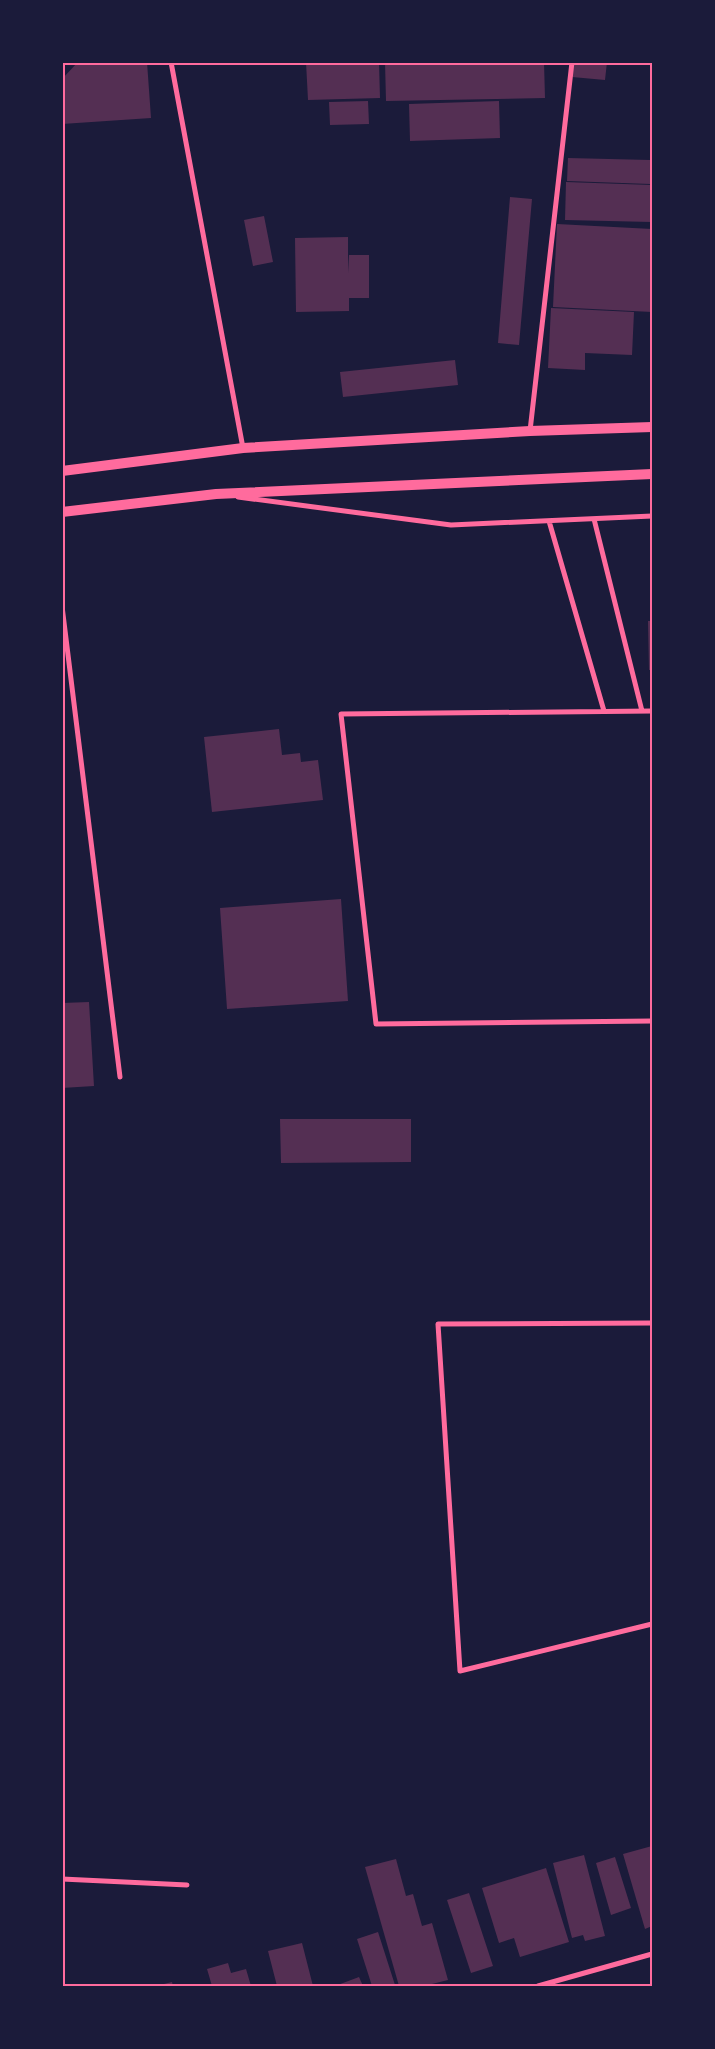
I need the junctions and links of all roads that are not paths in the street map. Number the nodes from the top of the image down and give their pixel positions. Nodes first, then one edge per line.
1 (171, 62) edge
2 (572, 62) edge
3 (652, 427) edge
4 (530, 431) junction
5 (243, 448) junction
6 (62, 471) edge
7 (652, 474) edge
8 (216, 494) junction
9 (62, 512) edge
10 (652, 516) edge
11 (594, 519) junction
12 (549, 521) junction
13 (62, 606) edge
14 (604, 711) junction
15 (642, 711) junction
16 (652, 711) edge
17 (652, 1021) edge
18 (120, 1077) dead end
19 (652, 1323) edge
20 (652, 1624) edge
21 (62, 1879) edge
22 (186, 1885) dead end
23 (652, 1954) edge
24 (538, 1986) edge

1 - 5 street
2 - 4 street
3 - 4 main road
4 - 5 main road
5 - 6 main road
7 - 8 main road
8 - 9 main road
8 - 12 street
10 - 11 street
11 - 12 street
11 - 15 street
12 - 14 street
13 - 18 street
14 - 15 street
14 - 17 street
15 - 16 street
19 - 20 street
21 - 22 street
23 - 24 street

